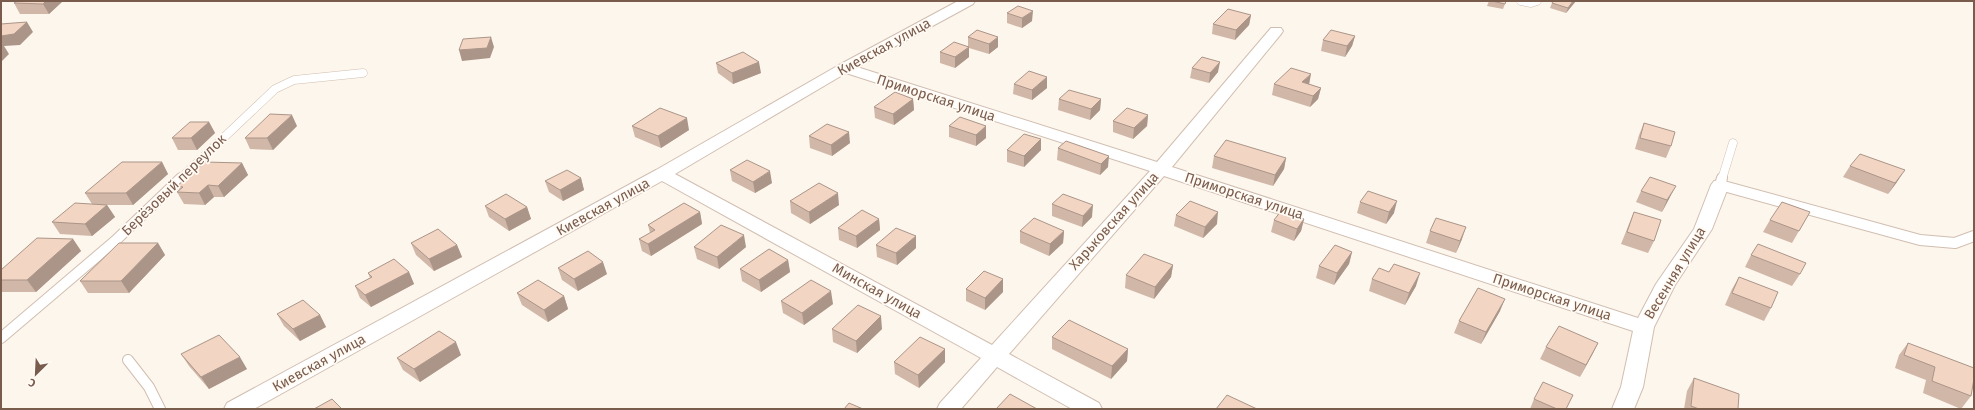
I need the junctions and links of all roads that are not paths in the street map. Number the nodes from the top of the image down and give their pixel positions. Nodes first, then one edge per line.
1 (968, 1) edge
2 (1521, 1) edge
3 (1537, 1) edge
4 (1276, 31) dead end
5 (844, 68) junction
6 (363, 74) dead end
7 (1733, 143) dead end
8 (1160, 169) junction
9 (662, 174) junction
10 (1720, 185) junction
11 (1974, 236) edge
12 (1644, 327) junction
13 (1, 338) edge
14 (994, 356) junction
15 (128, 360) dead end
16 (160, 409) edge
17 (235, 409) edge
18 (948, 409) edge
19 (1091, 409) edge
20 (1622, 409) edge

1 - 5 street, Киевская улица
2 - 3 lane
4 - 8 street, Харьковская улица
5 - 8 street, Приморская улица
5 - 9 street, Киевская улица
6 - 13 lane, Берёзовый переулок
7 - 10 lane
8 - 12 street, Приморская улица
8 - 14 street, Харьковская улица
9 - 14 street, Минская улица
9 - 17 street, Киевская улица
10 - 11 lane
10 - 12 street, Весенняя улица
12 - 20 street, Весенняя улица
14 - 18 street, Харьковская улица
14 - 19 street, Минская улица
15 - 16 lane

